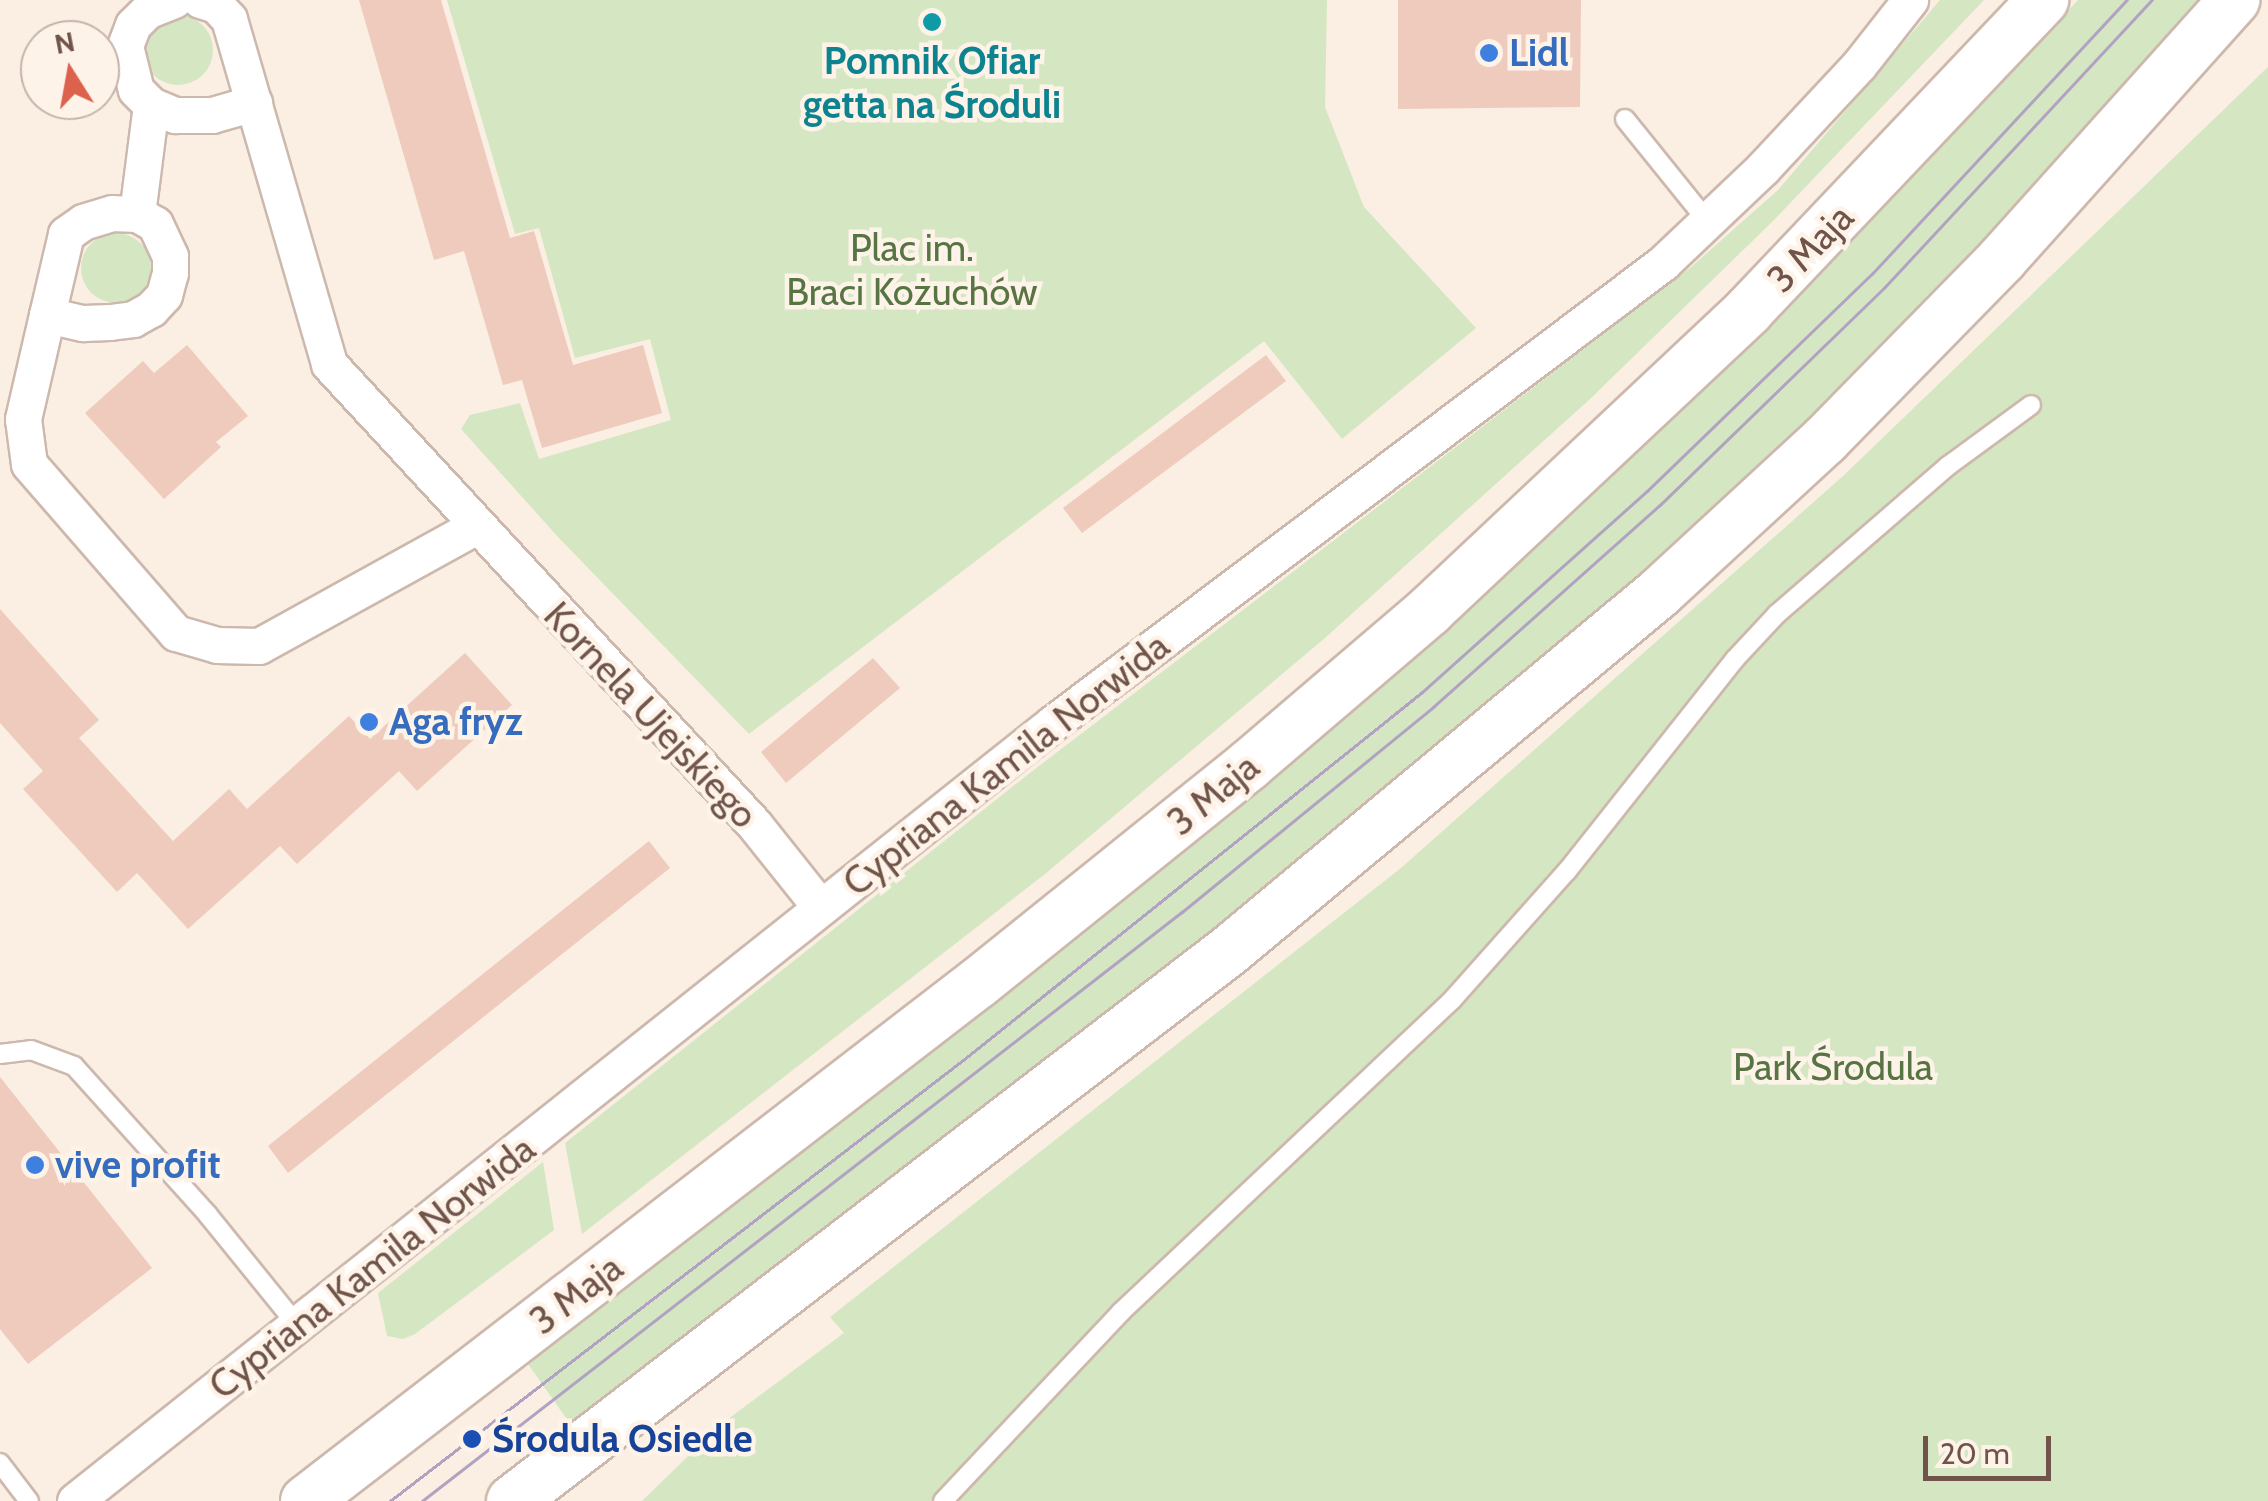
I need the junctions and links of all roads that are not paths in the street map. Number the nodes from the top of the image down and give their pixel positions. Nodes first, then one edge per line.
1 (174, 0) edge
2 (200, 0) edge
3 (1910, 0) edge
4 (2043, 0) edge
5 (2234, 0) edge
6 (254, 103) junction
7 (151, 105) junction
8 (1625, 119) dead end
9 (137, 214) junction
10 (1709, 223) junction
11 (47, 314) junction
12 (2030, 404) dead end
13 (476, 526) junction
14 (821, 908) junction
15 (0, 1054) edge
16 (298, 1326) junction
17 (0, 1463) edge
18 (29, 1501) edge
19 (75, 1501) edge
20 (306, 1501) edge
21 (512, 1501) edge
22 (943, 1501) edge

1 - 7 street
2 - 6 street, Kornela Ujejskiego
3 - 10 street, Cypriana Kamila Norwida
4 - 20 main road, 3 Maja
5 - 21 main road
6 - 7 street
6 - 13 street, Kornela Ujejskiego
7 - 9 street
8 - 10 lane
9 - 11 street
9 - 11 street
10 - 14 street, Cypriana Kamila Norwida
11 - 13 street
12 - 22 lane
13 - 14 street, Kornela Ujejskiego
14 - 16 street, Cypriana Kamila Norwida
15 - 16 lane
16 - 19 street, Cypriana Kamila Norwida
17 - 18 lane

